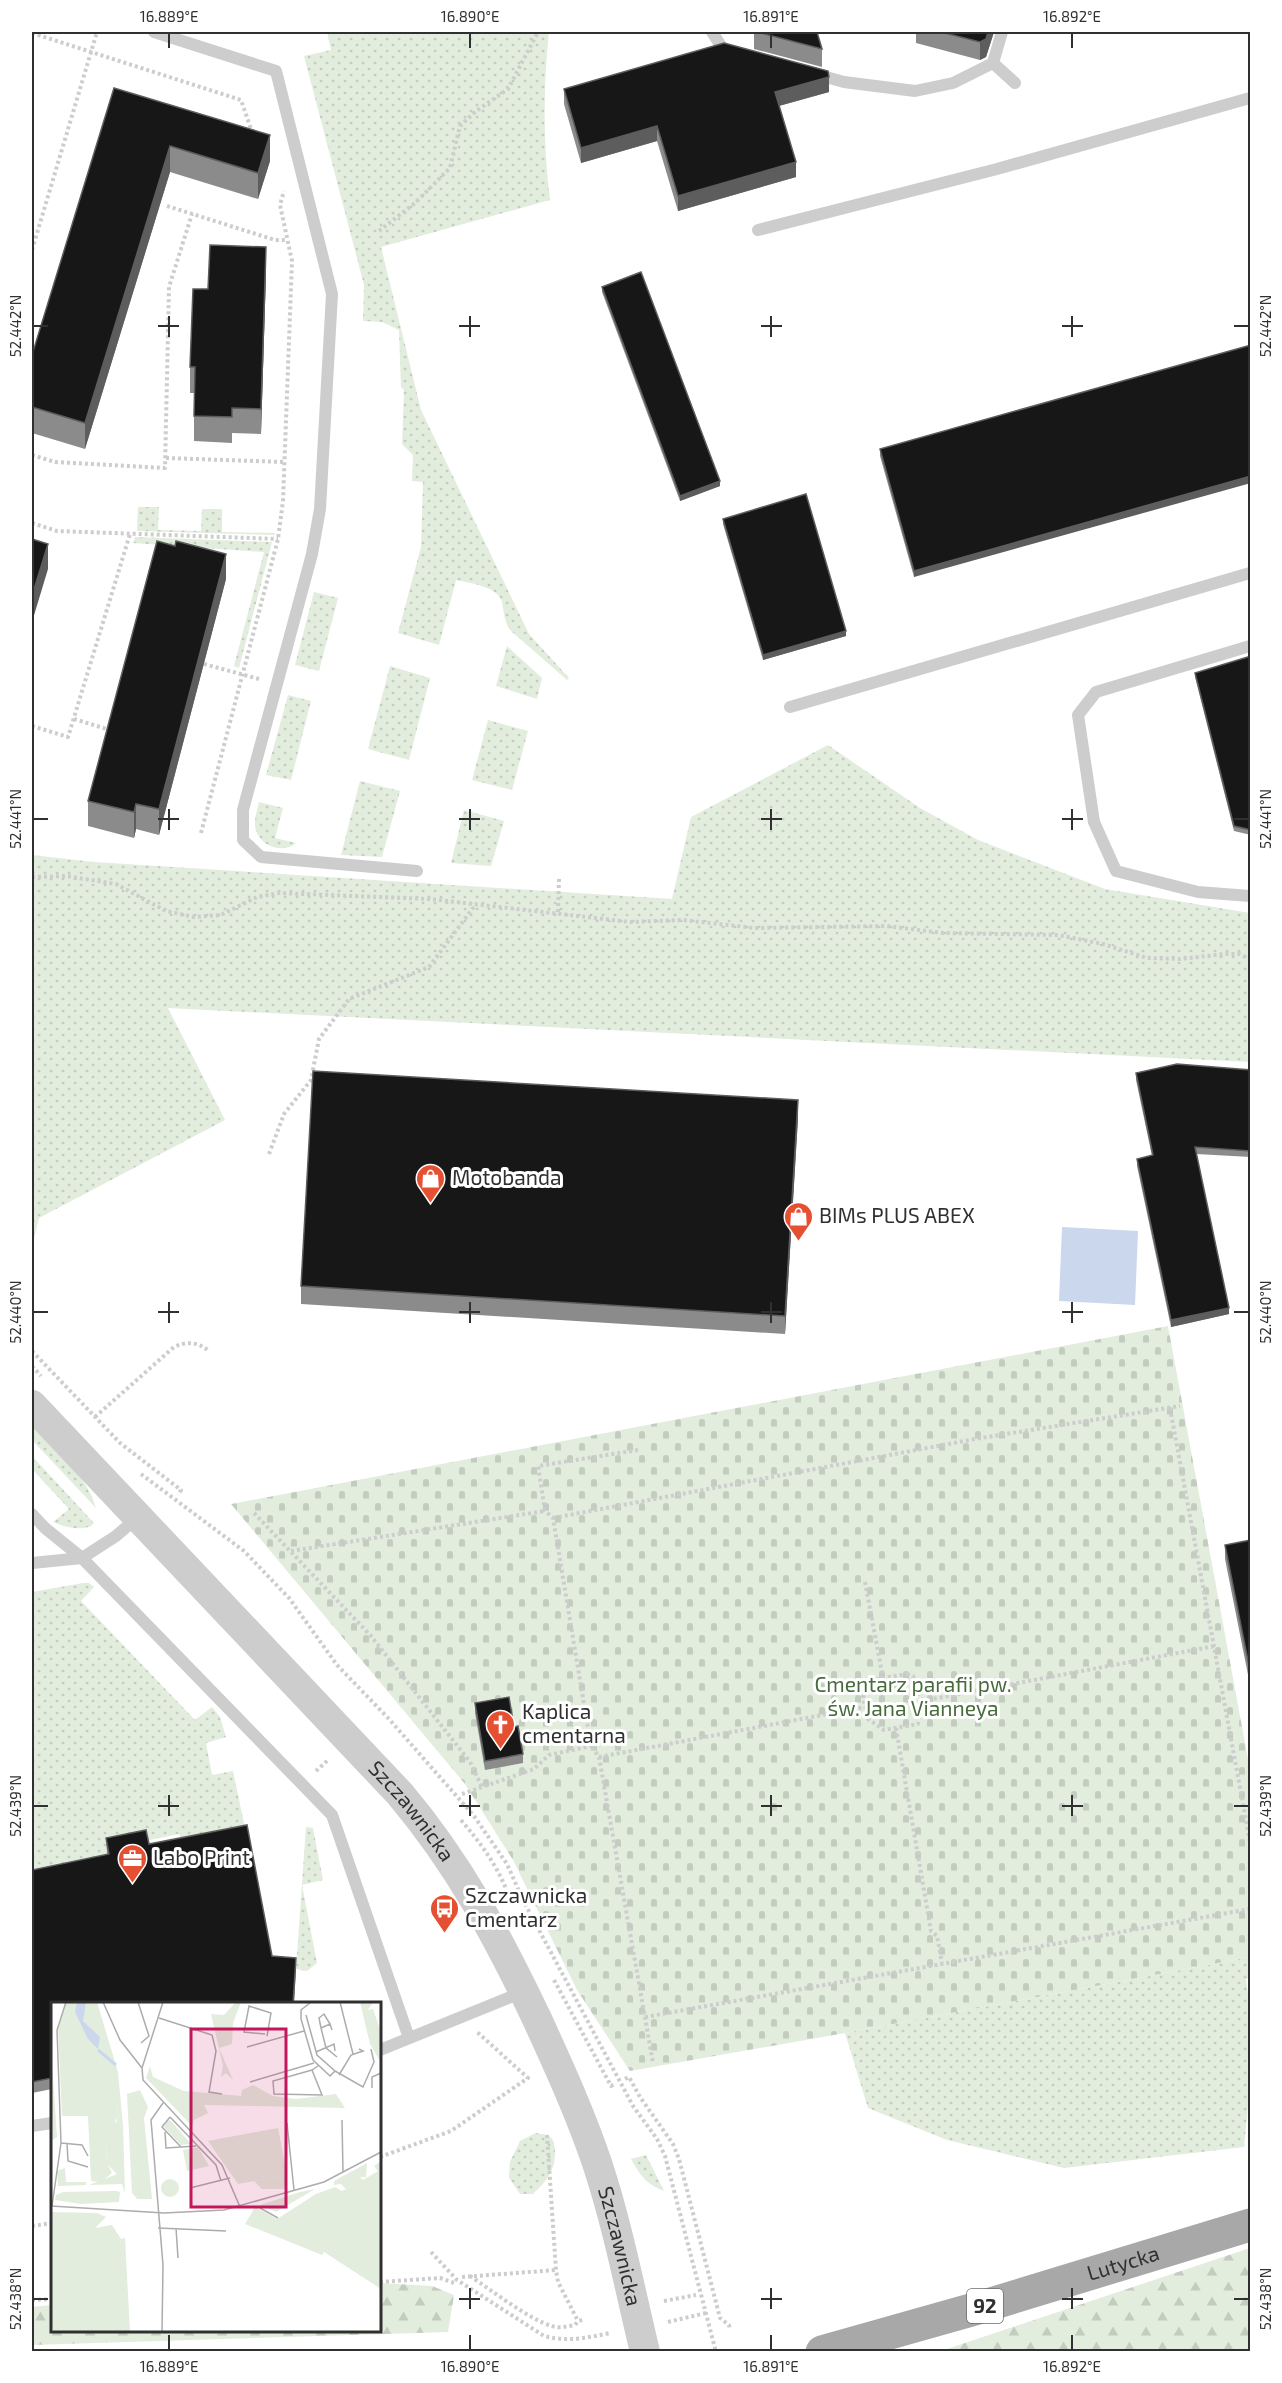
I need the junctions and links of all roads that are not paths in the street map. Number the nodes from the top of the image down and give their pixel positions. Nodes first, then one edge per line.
1 (154, 32) edge
2 (712, 32) edge
3 (1002, 32) edge
4 (745, 55) edge
5 (993, 63) junction
6 (800, 70) edge
7 (1016, 83) dead end
8 (1251, 98) edge
9 (758, 230) dead end
10 (1251, 573) edge
11 (1251, 646) edge
12 (790, 707) dead end
13 (417, 871) dead end
14 (1251, 896) edge
15 (32, 1405) edge
16 (32, 1514) edge
17 (138, 1517) junction
18 (82, 1558) junction
19 (32, 1563) edge
20 (524, 1991) junction
21 (409, 2038) junction
22 (381, 2050) edge
23 (51, 2123) edge
24 (32, 2126) edge
25 (1251, 2225) edge
26 (645, 2352) edge
27 (822, 2352) edge

1 - 13 lane
2 - 4 lane
3 - 5 lane
5 - 6 lane
5 - 7 lane
8 - 9 lane
10 - 12 lane
11 - 14 lane
15 - 17 street, Szczawnicka
16 - 18 lane
17 - 18 lane
17 - 20 street, Szczawnicka
18 - 19 lane
18 - 21 lane
20 - 21 lane
20 - 26 street, Szczawnicka
21 - 22 lane
23 - 24 lane
25 - 27 main road, Lutycka / 92

